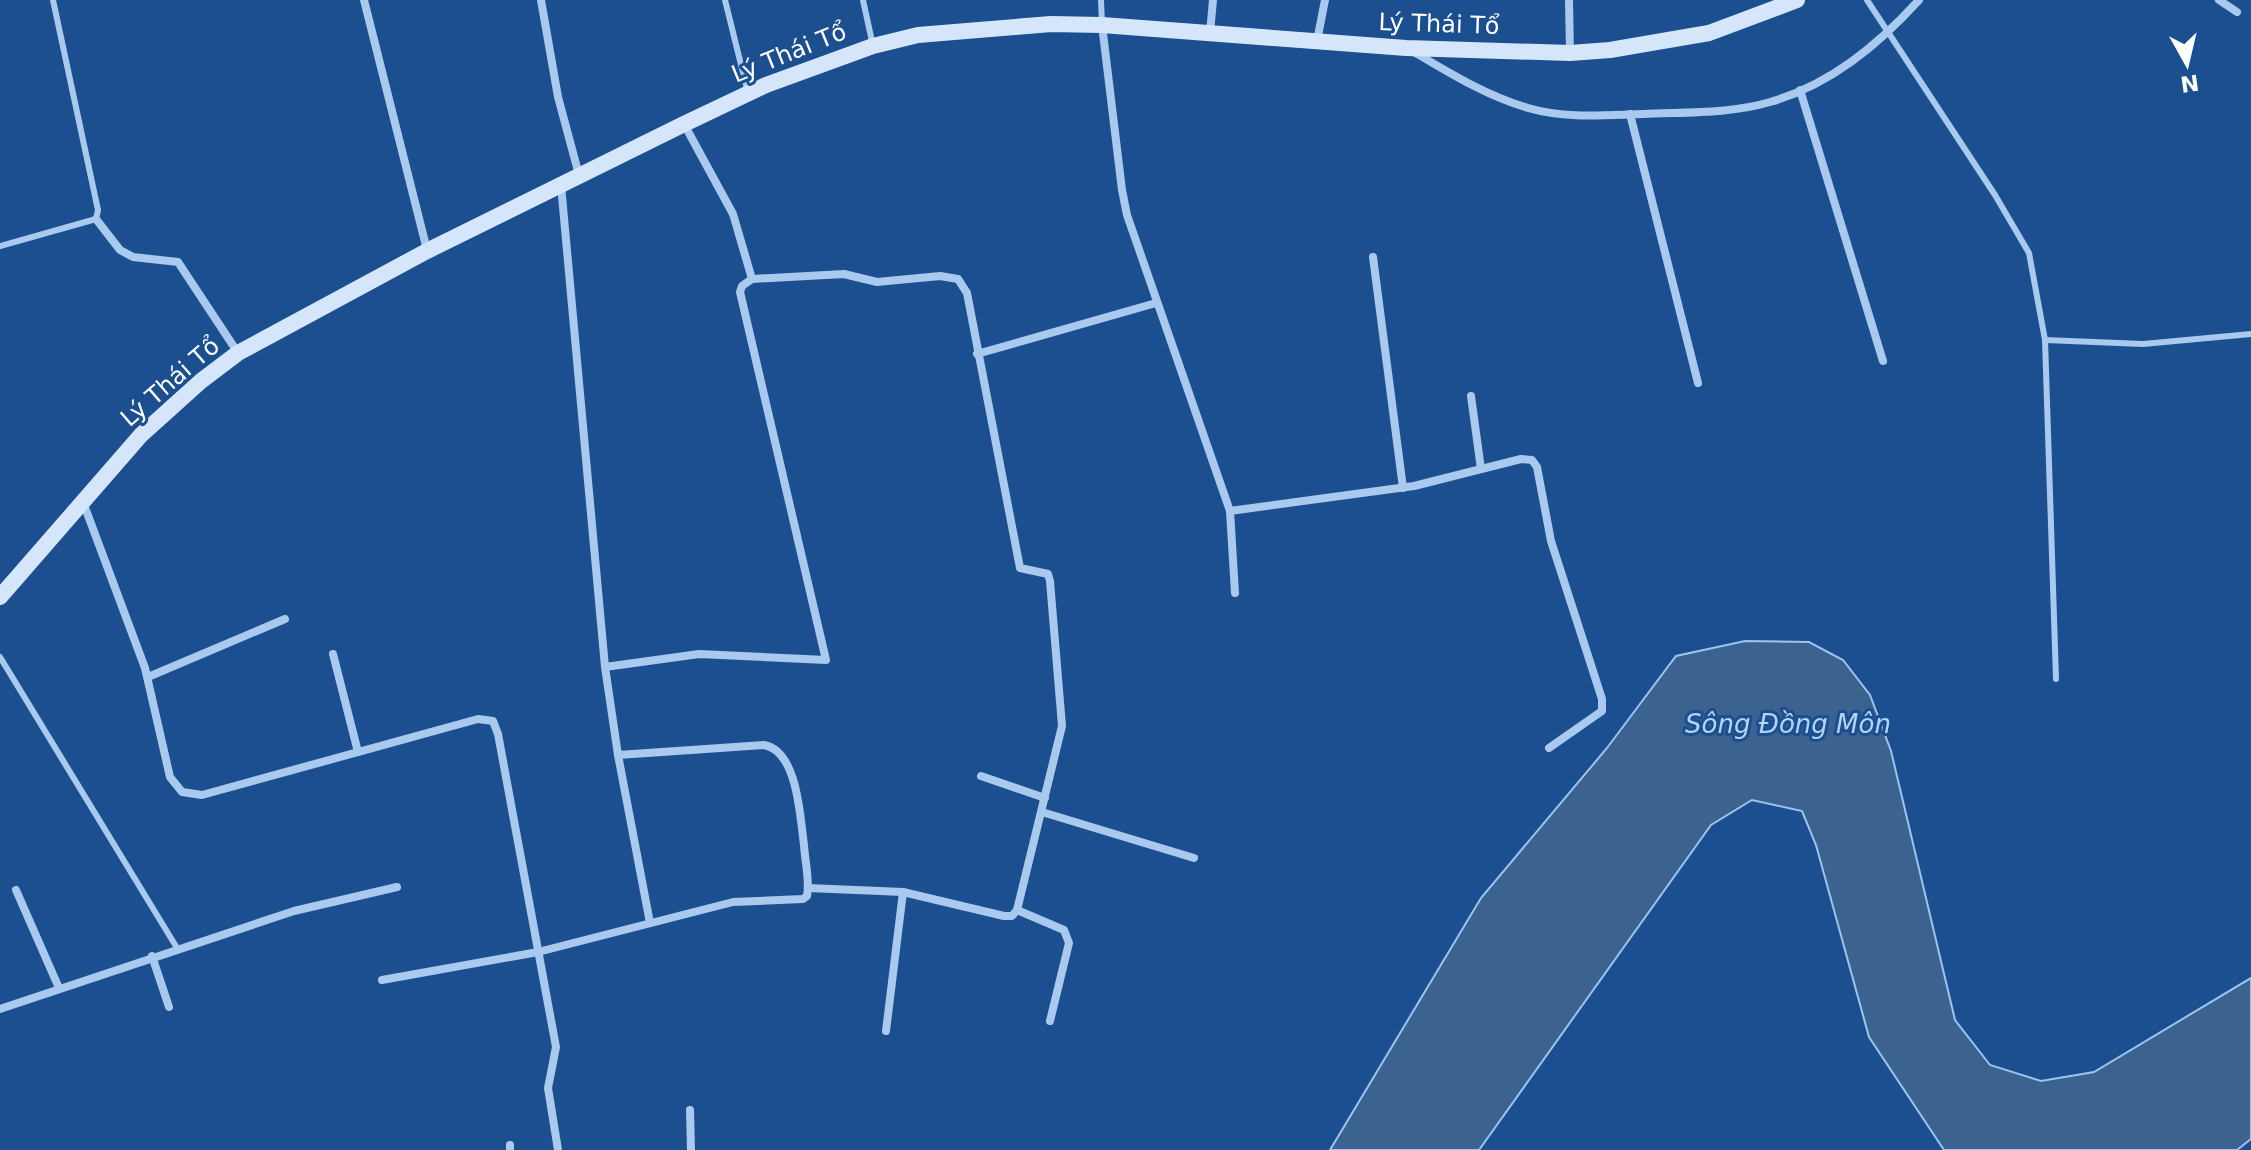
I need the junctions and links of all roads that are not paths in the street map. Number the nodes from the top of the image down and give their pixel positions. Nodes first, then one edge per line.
1 (53, 0) edge
2 (364, 0) edge
3 (541, 0) edge
4 (725, 0) edge
5 (863, 0) edge
6 (1101, 0) edge
7 (1213, 0) edge
8 (1325, 0) edge
9 (1569, 0) edge
10 (1797, 0) edge
11 (1867, 0) edge
12 (1919, 0) edge
13 (2219, 0) edge
14 (2237, 12) dead end
15 (1102, 25) junction
16 (1210, 34) junction
17 (1888, 34) junction
18 (1316, 42) junction
19 (873, 46) junction
20 (1406, 48) junction
21 (1570, 53) junction
22 (1800, 90) junction
23 (748, 93) junction
24 (1630, 114) junction
25 (684, 124) junction
26 (579, 175) junction
27 (561, 184) junction
28 (96, 219) junction
29 (0, 246) edge
30 (427, 251) junction
31 (1373, 257) dead end
32 (752, 279) junction
33 (1156, 303) junction
34 (2251, 334) edge
35 (2045, 340) junction
36 (238, 353) junction
37 (977, 354) junction
38 (1883, 361) dead end
39 (1698, 383) dead end
40 (1471, 396) dead end
41 (1481, 469) junction
42 (1403, 488) junction
43 (83, 501) junction
44 (1230, 511) junction
45 (1235, 593) dead end
46 (0, 597) edge
47 (285, 619) dead end
48 (333, 654) dead end
49 (0, 657) edge
50 (605, 667) junction
51 (148, 677) junction
52 (2056, 679) dead end
53 (1549, 748) dead end
54 (358, 752) junction
55 (618, 755) junction
56 (981, 776) dead end
57 (1045, 798) junction
58 (1042, 812) junction
59 (1194, 858) dead end
60 (397, 887) dead end
61 (808, 888) junction
62 (16, 890) dead end
63 (903, 892) junction
64 (1017, 910) junction
65 (650, 923) junction
66 (177, 948) junction
67 (538, 952) junction
68 (152, 956) junction
69 (382, 980) dead end
70 (59, 988) junction
71 (169, 1007) dead end
72 (0, 1009) edge
73 (1050, 1021) dead end
74 (886, 1031) dead end
75 (690, 1110) dead end
76 (558, 1150) edge
77 (691, 1150) edge

1 - 28 lane
2 - 30 street
3 - 26 street
4 - 23 lane
5 - 19 lane
6 - 15 lane
7 - 16 street
8 - 18 street
9 - 21 street
10 - 21 main road, Lý Thái Tổ
11 - 17 lane
12 - 17 street
13 - 14 street
15 - 16 main road, Lý Thái Tổ
15 - 19 main road, Lý Thái Tổ
15 - 33 street
16 - 18 main road, Lý Thái Tổ
17 - 22 street
17 - 35 lane
18 - 20 main road, Lý Thái Tổ
19 - 23 main road, Lý Thái Tổ
20 - 21 main road, Lý Thái Tổ
20 - 24 street
22 - 24 street
22 - 38 street
23 - 25 main road, Lý Thái Tổ
24 - 39 street
25 - 26 main road, Lý Thái Tổ
25 - 32 street
26 - 27 main road, Lý Thái Tổ
27 - 30 main road, Lý Thái Tổ
27 - 50 street
28 - 29 lane
28 - 36 street
30 - 36 main road, Lý Thái Tổ
31 - 42 street
32 - 37 street
32 - 50 street
33 - 37 street
33 - 44 street
34 - 35 lane
35 - 52 lane
36 - 43 main road, Lý Thái Tổ
37 - 57 street
40 - 41 street
41 - 42 street
41 - 53 street
42 - 44 street
43 - 46 main road, Lý Thái Tổ
43 - 51 street
44 - 45 street
47 - 51 street
48 - 54 street
49 - 66 lane
50 - 55 street
51 - 54 street
54 - 67 street
55 - 61 street
55 - 65 street
56 - 57 street
57 - 58 street
58 - 59 street
58 - 64 street
60 - 66 street
61 - 63 street
61 - 65 street
62 - 70 street
63 - 64 street
63 - 74 street
64 - 73 street
65 - 67 street
66 - 68 street
67 - 69 street
67 - 76 street
68 - 70 street
68 - 71 street
70 - 72 street
75 - 77 street

